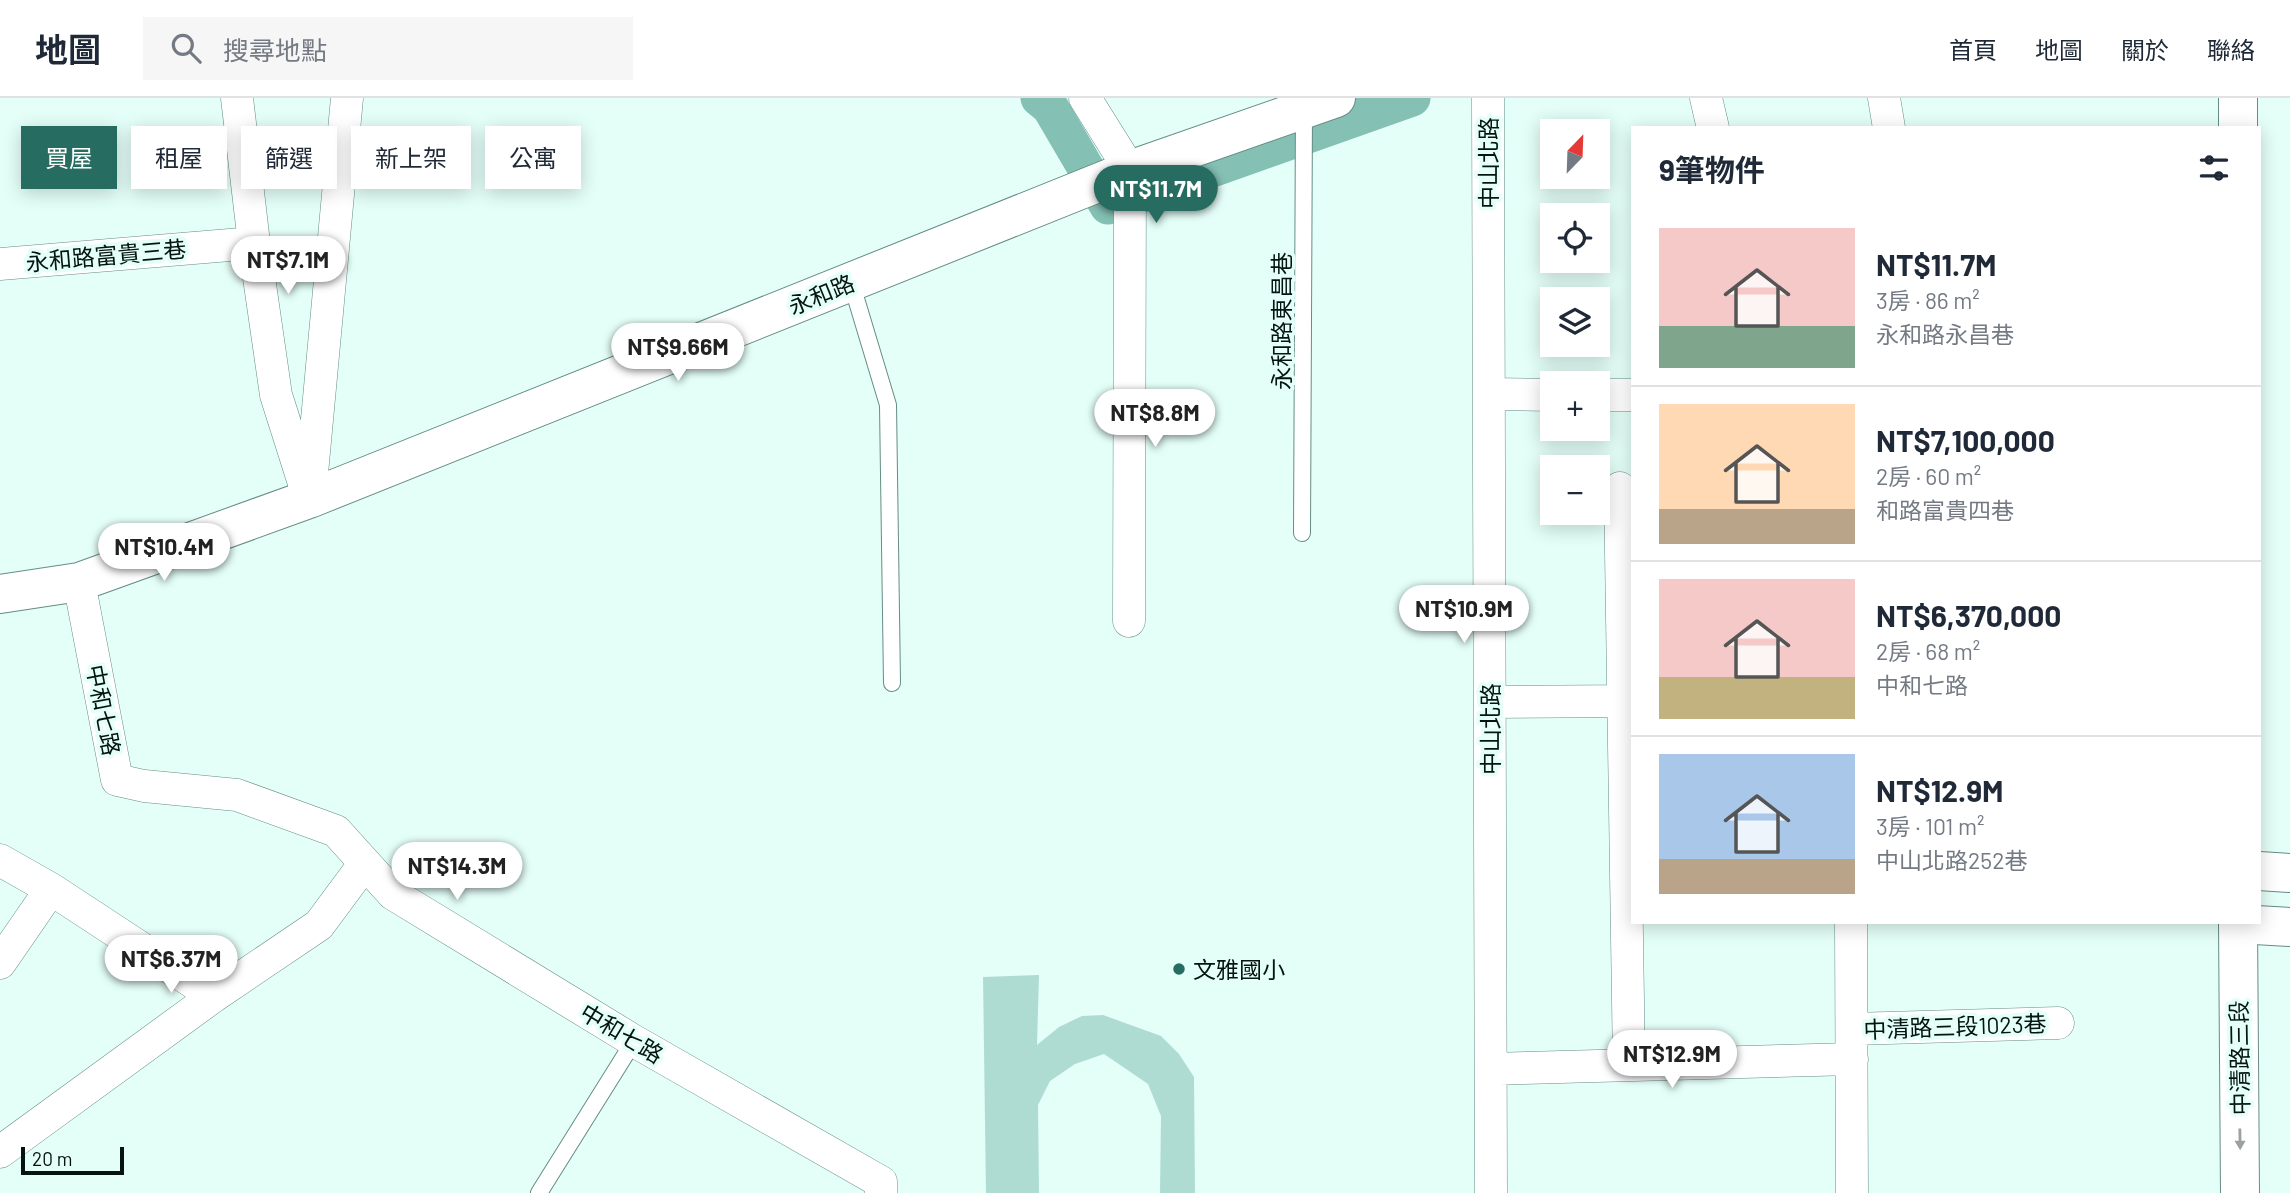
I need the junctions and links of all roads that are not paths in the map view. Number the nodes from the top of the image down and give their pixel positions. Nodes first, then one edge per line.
1 (237, 98) edge
2 (347, 98) edge
3 (1085, 98) edge
4 (1488, 98) edge
5 (1706, 98) edge
6 (1885, 98) edge
7 (2238, 98) edge
8 (1315, 107) edge
9 (1713, 126) edge
10 (1889, 126) edge
11 (2238, 126) edge
12 (1129, 172) junction
13 (254, 243) junction
14 (0, 264) edge
15 (851, 282) junction
16 (1489, 394) junction
17 (1540, 395) edge
18 (1610, 395) edge
19 (1631, 395) edge
20 (1620, 488) dead end
21 (309, 499) junction
22 (1302, 533) dead end
23 (79, 582) junction
24 (0, 594) edge
25 (1129, 621) dead end
26 (892, 682) dead end
27 (1628, 701) edge
28 (1490, 702) junction
29 (0, 860) edge
30 (365, 863) junction
31 (2261, 871) edge
32 (2290, 873) edge
33 (51, 889) junction
34 (1852, 924) edge
35 (2238, 924) edge
36 (2251, 924) edge
37 (2290, 927) edge
38 (0, 963) edge
39 (214, 996) junction
40 (2058, 1023) dead end
41 (634, 1041) junction
42 (1852, 1044) junction
43 (1629, 1065) junction
44 (1491, 1069) junction
45 (0, 1152) edge
46 (539, 1193) edge
47 (881, 1193) edge
48 (1491, 1193) edge
49 (1852, 1193) edge
50 (2240, 1193) edge

1 - 13 street
2 - 21 street
3 - 12 street
4 - 16 street, 中山北路
5 - 9 street
6 - 10 street
7 - 11 main road
8 - 12 main road, 永和路
8 - 22 lane, 永和路東昌巷
12 - 15 main road, 永和路
12 - 25 street
13 - 14 street, 永和路富貴三巷
13 - 21 street
15 - 21 main road, 永和路
15 - 26 lane
16 - 17 street
16 - 28 street, 中山北路
18 - 19 street
20 - 27 street
21 - 23 main road, 永和路
23 - 24 main road, 永和路
23 - 30 street, 中和七路
27 - 28 street
27 - 43 street
28 - 44 street, 中山北路
29 - 33 street
30 - 39 street
30 - 41 street, 中和七路
31 - 32 main road
33 - 38 street
33 - 39 street
34 - 42 street, 中清路三段1023巷
35 -> 50 main road, 中清路三段
36 - 37 main road
39 - 45 street
40 - 42 street, 中清路三段1023巷
41 - 46 lane
41 - 47 street, 中和七路
42 - 43 street
42 - 49 street, 中清路三段1023巷
43 - 44 street
44 - 48 street, 中山北路

